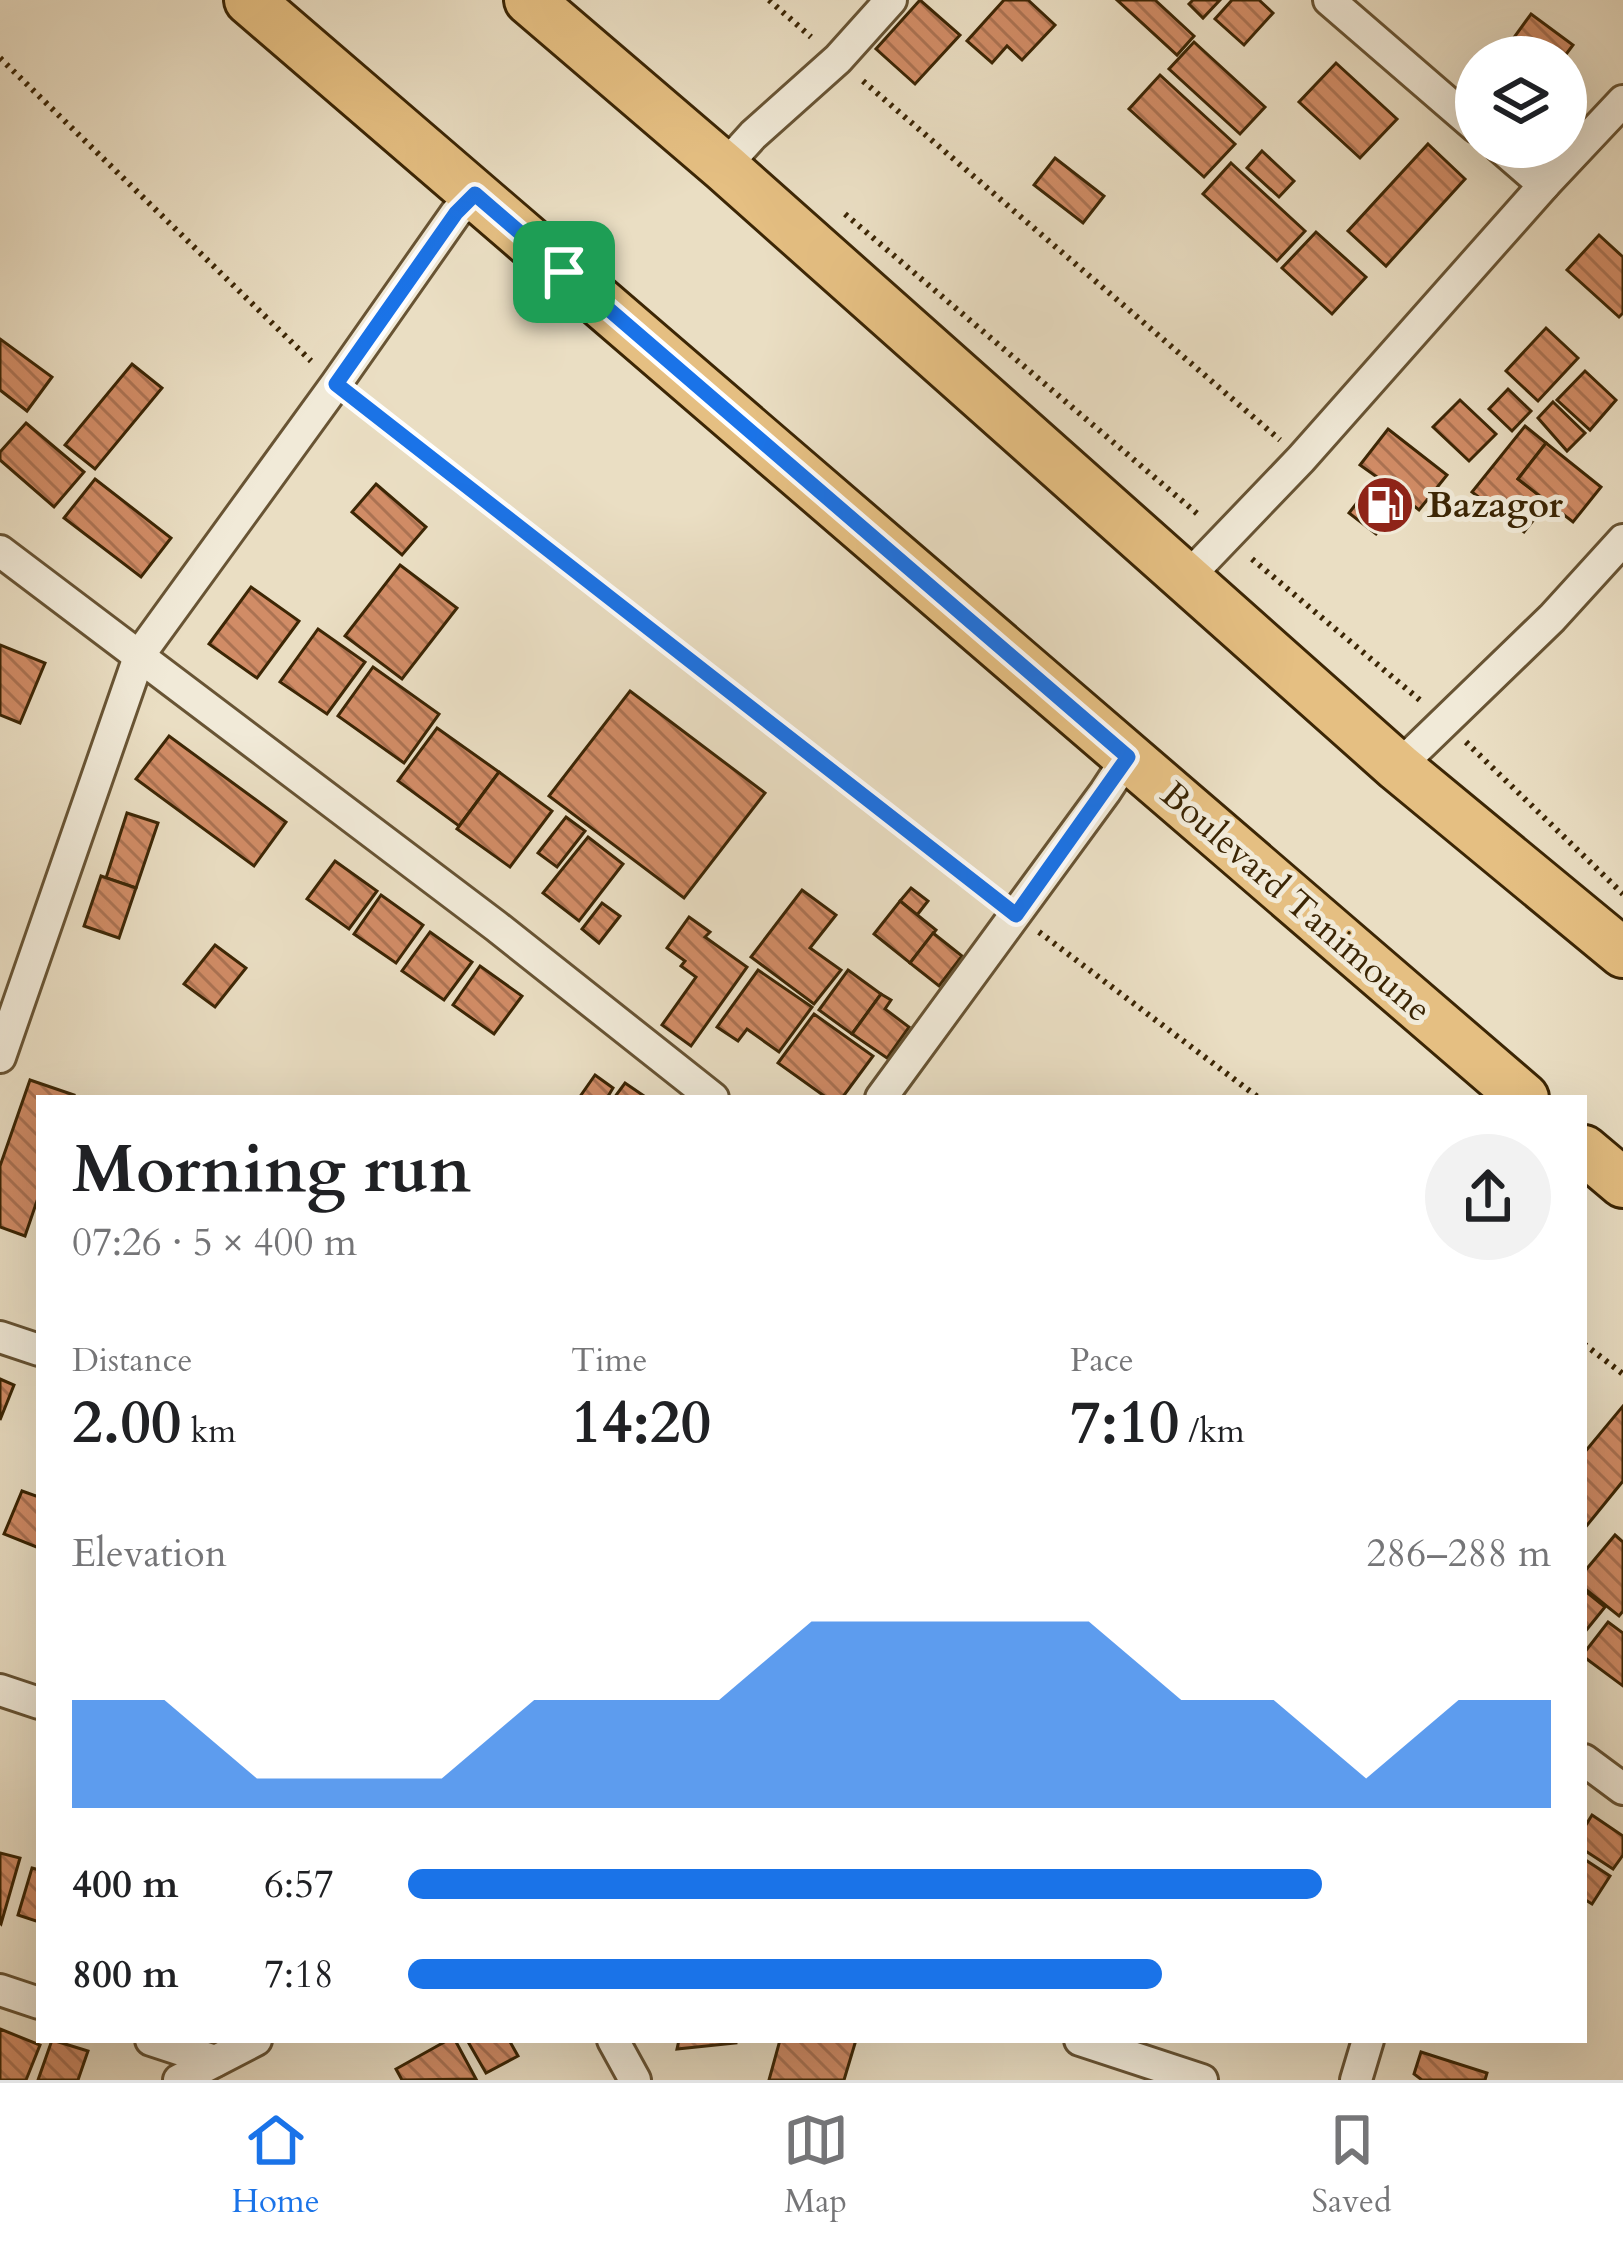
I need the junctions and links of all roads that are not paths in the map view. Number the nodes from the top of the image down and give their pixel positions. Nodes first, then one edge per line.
1 (249, 0) edge
2 (530, 0) edge
3 (891, 0) edge
4 (1334, 2) edge
5 (1623, 101) edge
6 (1455, 109) edge
7 (724, 167) junction
8 (1524, 168) edge
9 (1544, 185) junction
10 (475, 194) junction
11 (1623, 541) edge
12 (0, 551) edge
13 (1185, 580) junction
14 (140, 654) junction
15 (1128, 757) junction
16 (1398, 767) junction
17 (1622, 949) edge
18 (0, 1057) edge
19 (708, 1095) edge
20 (883, 1095) edge
21 (1521, 1095) edge
22 (0, 1337) edge
23 (36, 1349) edge
24 (0, 1690) edge
25 (36, 1701) edge
26 (1587, 1762) edge
27 (1623, 1790) edge
28 (0, 1990) edge
29 (36, 2002) edge
30 (160, 2043) edge
31 (250, 2043) edge
32 (615, 2043) edge
33 (1089, 2043) edge
34 (1367, 2043) edge
35 (215, 2061) junction
36 (179, 2080) edge
37 (635, 2080) edge
38 (1202, 2080) edge
39 (1356, 2080) edge

1 - 10 main road, Boulevard Tanimoune
2 - 7 main road
3 - 7 street
4 - 6 street
5 - 9 street
7 - 13 main road
8 - 9 street
9 - 13 street
10 - 14 street
10 - 15 main road, Boulevard Tanimoune
11 - 16 street
12 - 14 street
13 - 16 main road
14 - 18 street
14 - 19 street
15 - 20 street
15 - 21 main road, Boulevard Tanimoune
16 - 17 main road
22 - 23 street
24 - 25 street
26 - 27 street
28 - 29 street
30 - 35 street
31 - 35 street
32 - 37 street
33 - 38 street
34 - 39 street
35 - 36 street

